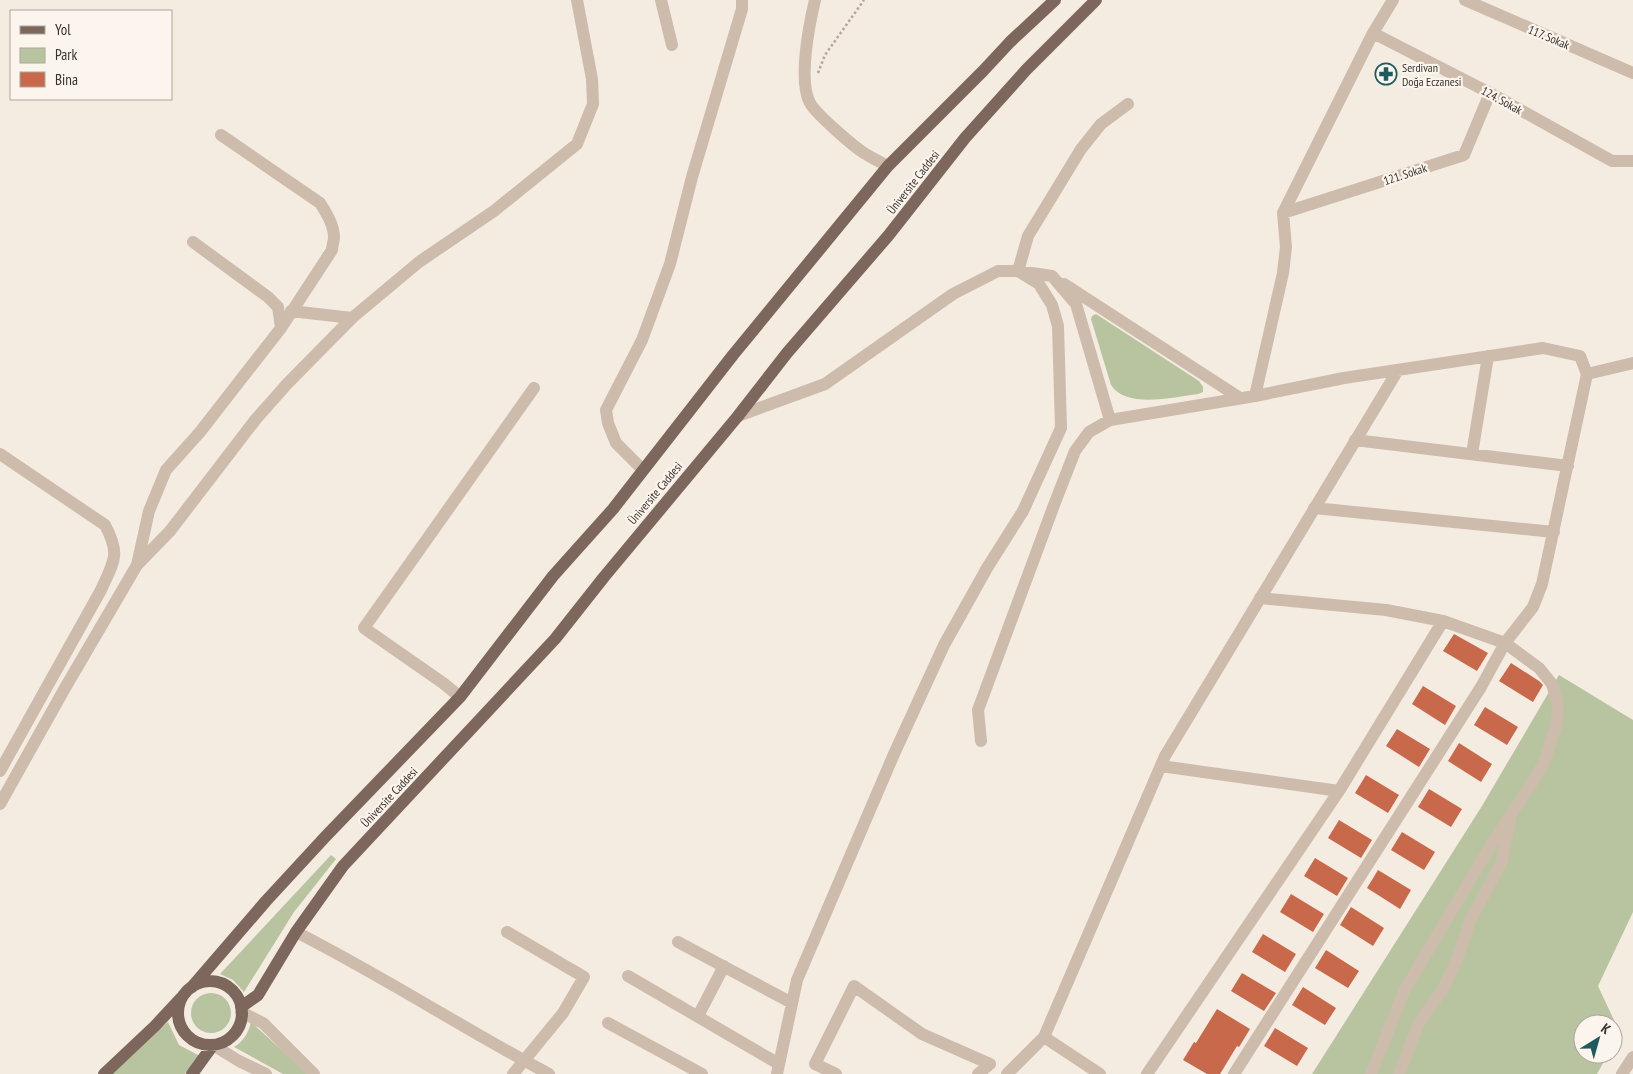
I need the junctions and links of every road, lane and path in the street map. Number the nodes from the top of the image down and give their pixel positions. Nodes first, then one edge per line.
1 (577, 0) edge
2 (661, 0) edge
3 (742, 0) edge
4 (814, 0) edge
5 (864, 0) edge
6 (1055, 0) edge
7 (1096, 0) edge
8 (1393, 0) edge
9 (1465, 0) edge
10 (1373, 32) junction
11 (672, 45) dead end
12 (1633, 73) edge
13 (817, 77) dead end
14 (1490, 93) junction
15 (1128, 104) dead end
16 (221, 135) dead end
17 (1633, 161) edge
18 (888, 166) junction
19 (1283, 213) junction
20 (192, 242) dead end
21 (1018, 271) junction
22 (1052, 276) junction
23 (291, 311) junction
24 (352, 318) junction
25 (281, 328) junction
26 (1488, 356) junction
27 (1633, 363) edge
28 (1398, 370) junction
29 (1587, 374) junction
30 (534, 388) dead end
31 (1255, 396) junction
32 (1240, 398) junction
33 (738, 416) junction
34 (1110, 420) junction
35 (1355, 440) junction
36 (0, 454) edge
37 (1472, 454) junction
38 (1568, 466) junction
39 (642, 470) junction
40 (1314, 508) junction
41 (1554, 532) junction
42 (137, 565) junction
43 (1260, 598) junction
44 (1443, 621) junction
45 (1505, 643) junction
46 (460, 697) junction
47 (981, 741) dead end
48 (1160, 766) junction
49 (0, 771) edge
50 (1339, 791) junction
51 (0, 804) edge
52 (1512, 814) junction
53 (296, 932) junction
54 (507, 932) dead end
55 (678, 942) dead end
56 (724, 966) junction
57 (628, 976) dead end
58 (188, 990) junction
59 (792, 1003) junction
60 (241, 1009) junction
61 (698, 1016) junction
62 (608, 1023) dead end
63 (1044, 1038) junction
64 (213, 1045) junction
65 (1633, 1057) edge
66 (524, 1061) junction
67 (778, 1069) edge
68 (104, 1074) edge
69 (192, 1074) edge
70 (266, 1074) edge
71 (314, 1074) edge
72 (512, 1074) edge
73 (550, 1074) edge
74 (702, 1074) edge
75 (836, 1074) edge
76 (978, 1074) edge
77 (1007, 1074) edge
78 (1100, 1074) edge
79 (1147, 1074) edge
80 (1234, 1074) edge
81 (1371, 1074) edge
82 (1399, 1074) edge
83 (1622, 1074) edge

1 - 24 street
2 - 11 street
3 - 39 street
4 - 18 street
5 - 13 path
6 - 18 main road, Üniversite Caddesi
7 - 33 main road, Üniversite Caddesi
8 - 10 street
9 - 12 street, 117. Sokak
10 - 14 street, 124. Sokak
10 - 19 street
14 - 17 street, 124. Sokak
14 - 19 street, 121. Sokak
15 - 21 street
16 - 23 street
18 - 39 main road, Üniversite Caddesi
19 - 31 street
20 - 25 street
21 - 22 street
21 - 33 street
21 - 59 street
22 - 32 street
22 - 34 street
23 - 24 street
23 - 25 street
24 - 42 street
25 - 42 street
26 - 28 street
26 - 29 street
26 - 37 street
27 - 29 street
28 - 31 street
28 - 35 street
29 - 38 street
30 - 46 street
31 - 32 street
32 - 34 street
33 - 53 main road, Üniversite Caddesi
34 - 47 street
35 - 37 street
35 - 40 street
36 - 49 street
37 - 38 street
38 - 41 street
39 - 46 main road, Üniversite Caddesi
40 - 41 street
40 - 43 street
41 - 45 street
42 - 51 street
43 - 44 street
43 - 48 street
44 - 45 street
44 - 50 street
45 - 52 street
45 - 80 street
46 - 58 main road, Üniversite Caddesi
48 - 50 street
48 - 63 street
50 - 79 street
52 - 81 street
52 - 82 street
53 - 60 main road, Üniversite Caddesi
53 - 66 street
54 - 66 street
55 - 56 street
56 - 59 street
56 - 61 street
57 - 61 street
58 - 60 main road
58 - 64 main road, Üniversite Caddesi
58 - 68 main road, Üniversite Caddesi
59 - 67 street
60 - 64 main road
60 - 71 street
61 - 67 street
62 - 74 street
63 - 77 street
63 - 78 street
64 - 69 main road
64 - 70 street
65 - 83 street
66 - 72 street
66 - 73 street
75 - 76 street

